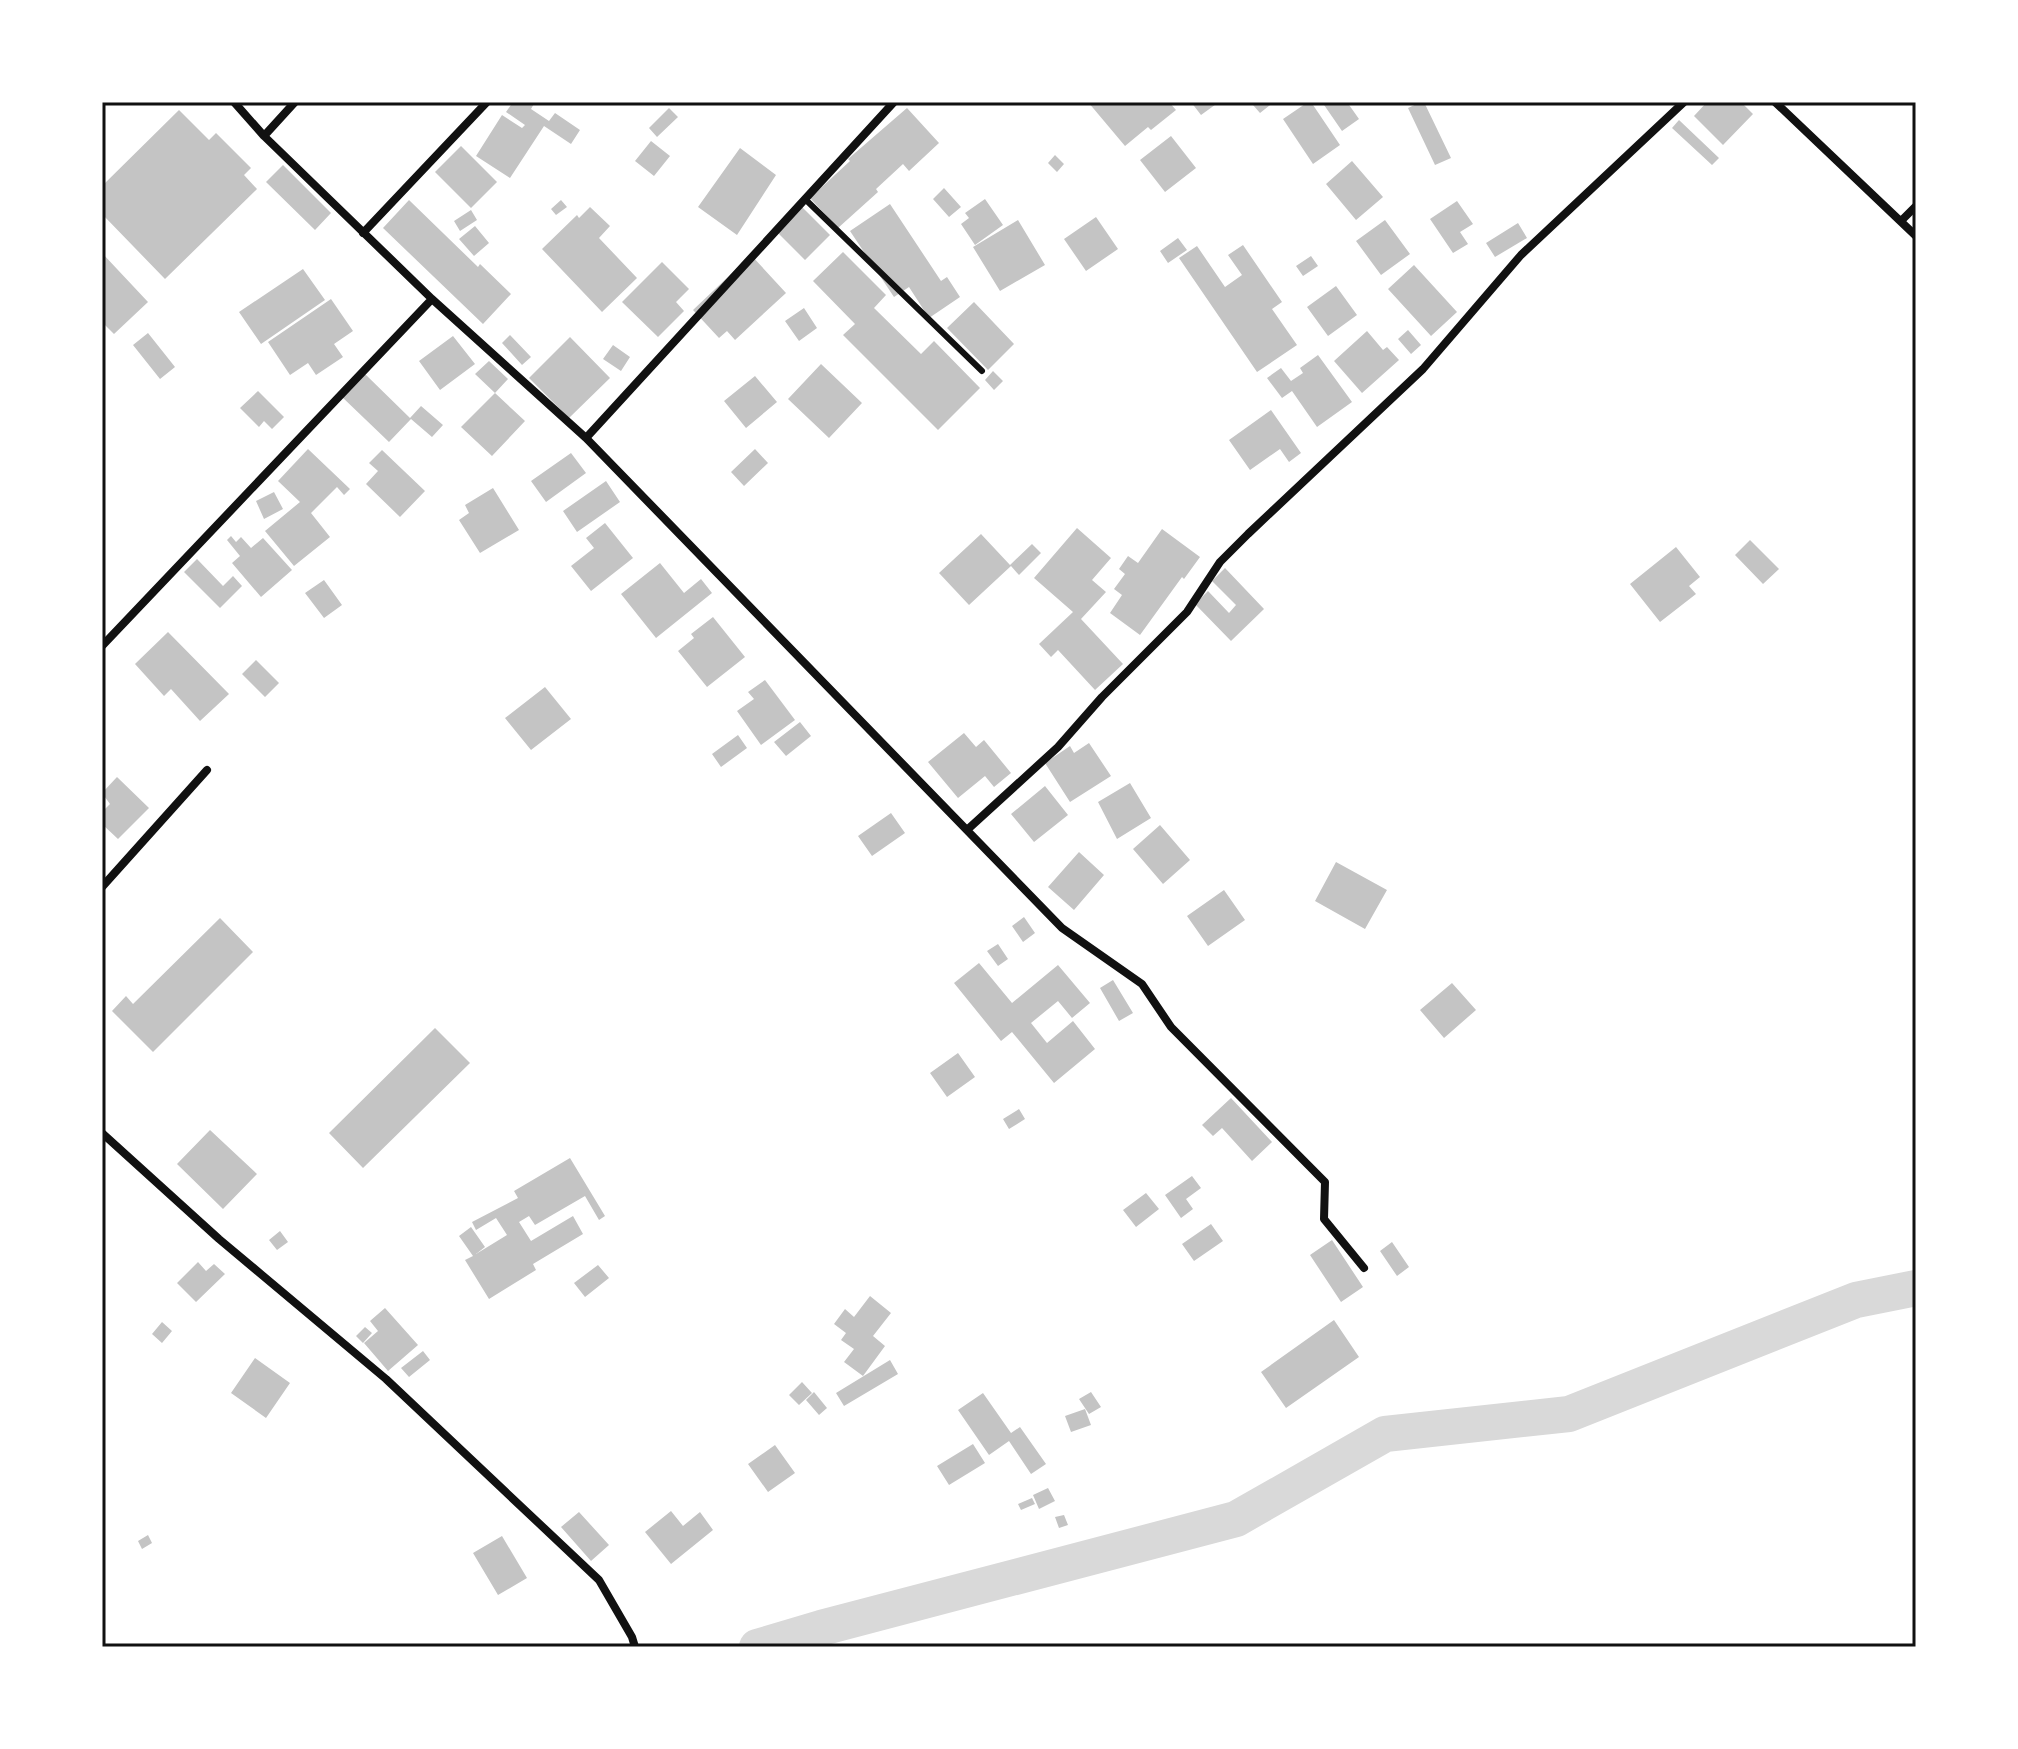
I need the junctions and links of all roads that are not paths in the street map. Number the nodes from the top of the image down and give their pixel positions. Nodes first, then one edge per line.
1 (234, 102) edge
2 (295, 102) edge
3 (487, 102) edge
4 (894, 102) edge
5 (1684, 102) edge
6 (1775, 102) edge
7 (264, 136) junction
8 (805, 199) junction
9 (1916, 206) edge
10 (1901, 221) junction
11 (363, 233) junction
12 (1916, 236) edge
13 (432, 299) junction
14 (982, 371) dead end
15 (586, 438) junction
16 (102, 646) edge
17 (207, 770) dead end
18 (967, 830) junction
19 (102, 887) edge
20 (102, 1133) edge
21 (1364, 1268) dead end
22 (635, 1647) edge

1 - 7 street
2 - 7 street
3 - 11 street
4 - 8 street
5 - 18 street
6 - 10 street
7 - 11 street
8 - 14 lane
8 - 15 street
9 - 10 street
10 - 12 street
11 - 13 street
13 - 15 street
13 - 16 street
15 - 18 street
17 - 19 street
18 - 21 street
20 - 22 street

